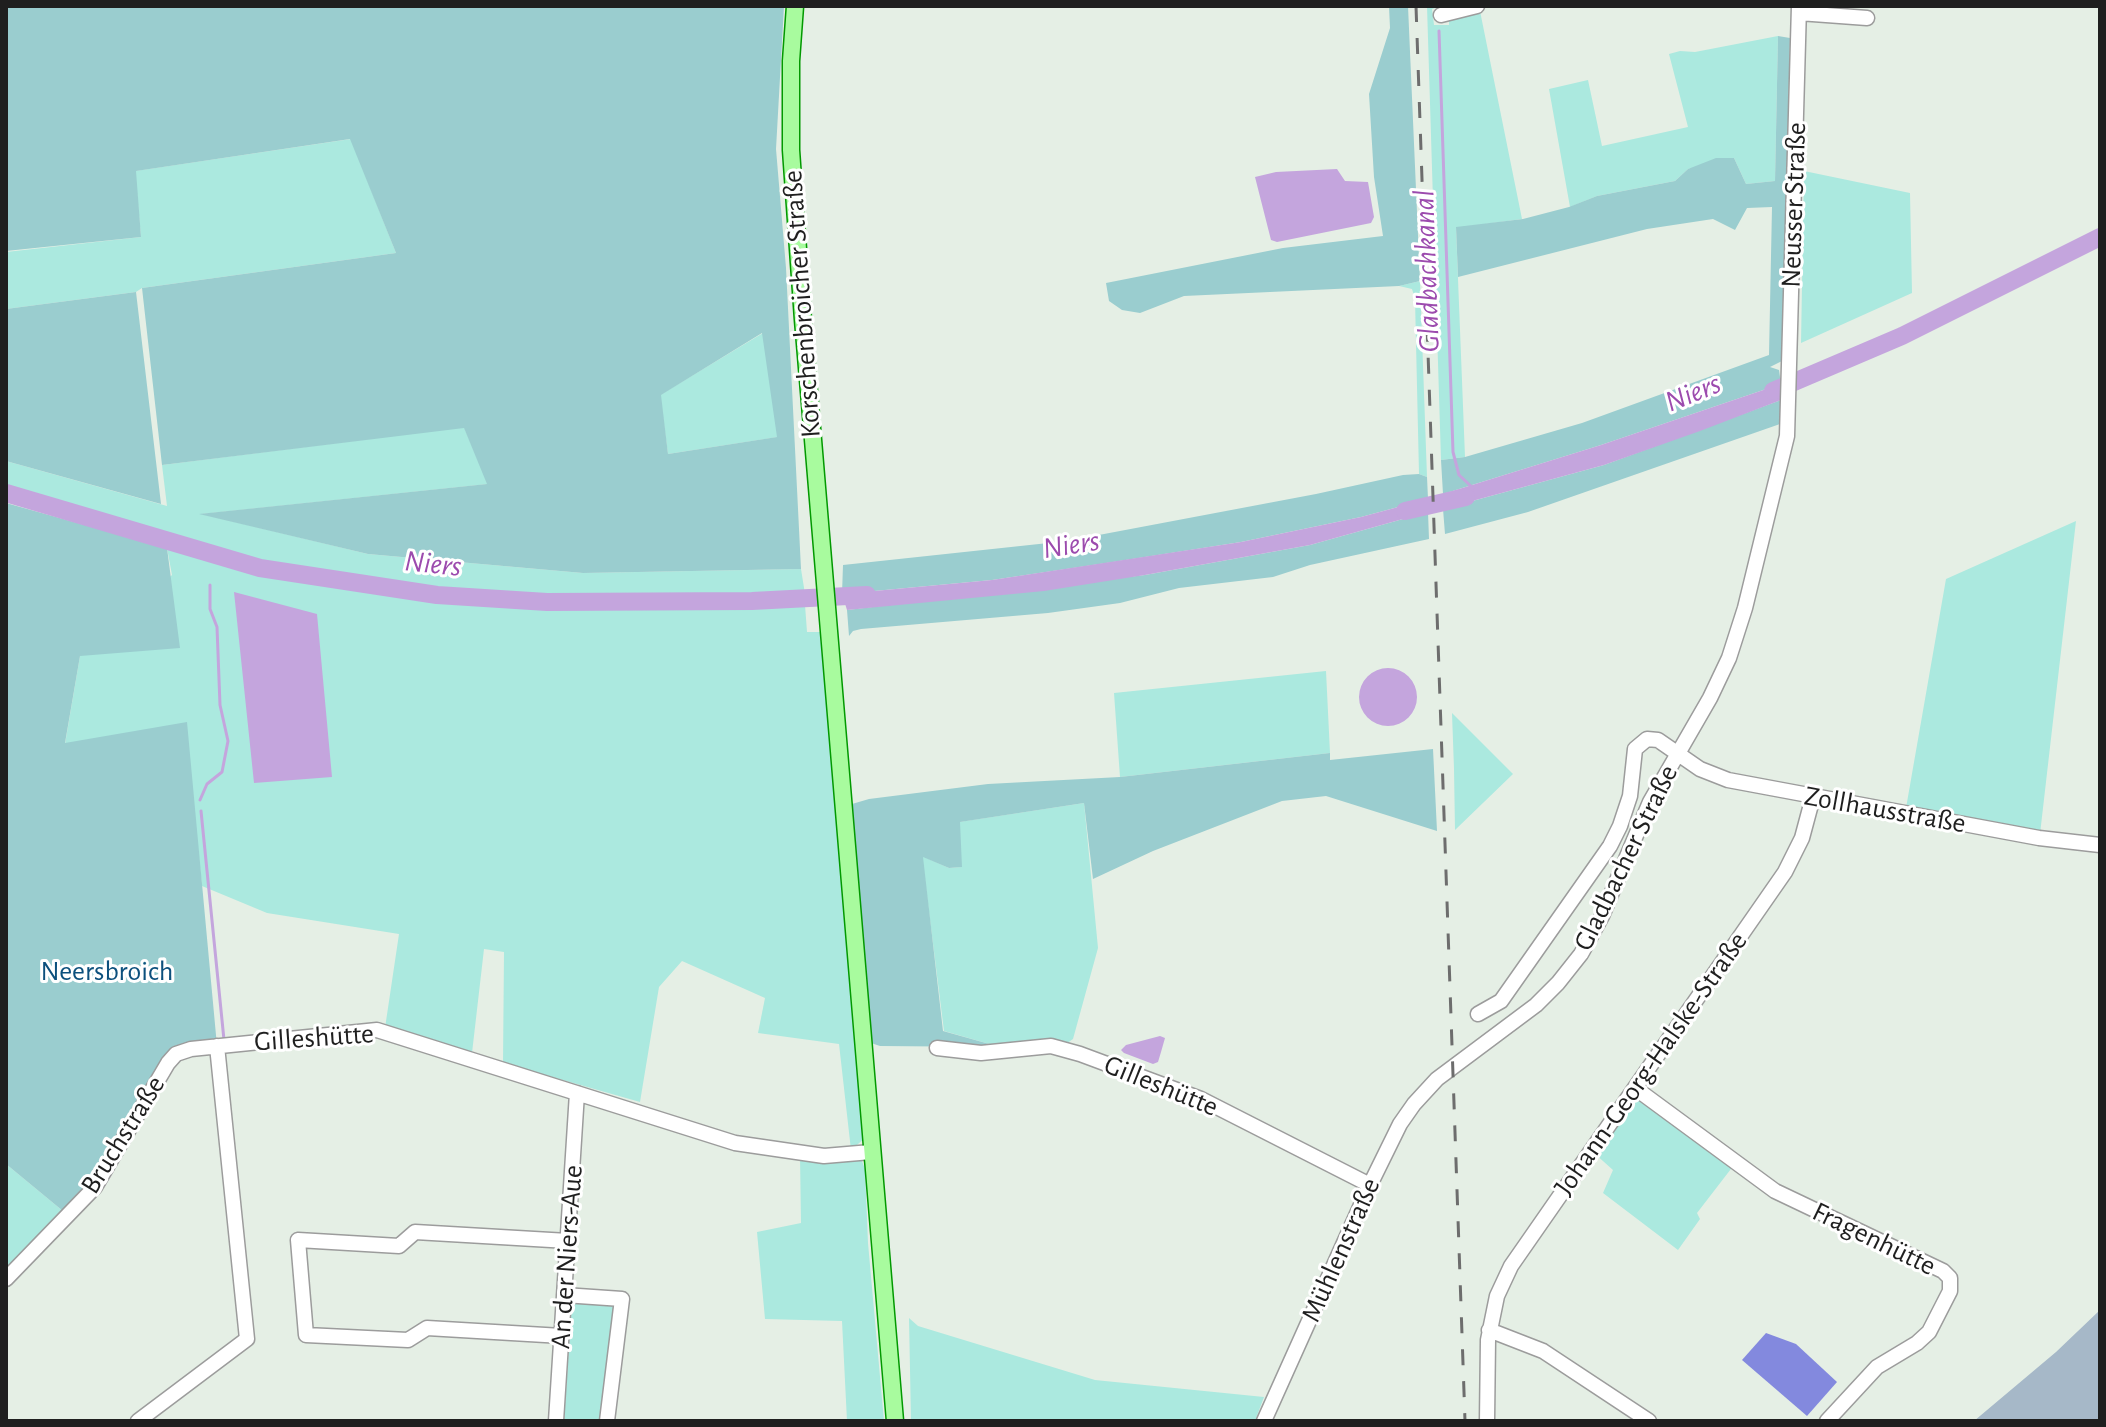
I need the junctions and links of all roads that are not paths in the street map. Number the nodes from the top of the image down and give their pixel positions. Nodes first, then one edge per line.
1 (795, 6) edge
2 (1477, 6) edge
3 (1799, 9) edge
4 (1441, 15) dead end
5 (1867, 18) dead end
6 (1789, 396) joint
7 (1677, 753) junction
8 (1813, 797) junction
9 (2100, 845) edge
10 (1478, 1014) dead end
11 (217, 1046) junction
12 (937, 1048) dead end
13 (1429, 1087) joint
14 (1635, 1088) junction
15 (577, 1093) junction
16 (871, 1152) junction
17 (1370, 1185) junction
18 (568, 1241) junction
19 (6, 1279) edge
20 (564, 1295) junction
21 (1489, 1330) junction
22 (562, 1336) junction
23 (138, 1421) edge
24 (556, 1421) edge
25 (607, 1421) edge
26 (895, 1421) edge
27 (1264, 1421) edge
28 (1487, 1421) edge
29 (1649, 1421) edge
30 (1827, 1421) edge

1 - 16 main road, Korschenbroicher Straße
2 - 4 street
3 - 5 street, Neusser Straße
3 - 6 street, Neusser Straße
6 - 7 street, Gladbacher Straße
7 - 8 street, Zollhausstraße
7 - 10 street, Gladbacher Straße
7 - 13 street, Gladbacher Straße
8 - 9 street, Zollhausstraße
8 - 14 street, Johann-Georg-Halske-Straße
11 - 15 street, Gilleshütte
11 - 19 street, Bruchstraße
11 - 23 street, Gilleshütte
12 - 17 street, Gilleshütte
13 - 17 street, Mühlenstraße
14 - 21 street, Johann-Georg-Halske-Straße
14 - 30 street, Fragenhütte
15 - 16 street, Gilleshütte
15 - 18 street, An der Niers-Aue
16 - 26 main road, Korschenbroicher Straße
17 - 27 street, Mühlenstraße
18 - 20 street, An der Niers-Aue
18 - 22 street
20 - 22 street, An der Niers-Aue
20 - 25 street
21 - 28 street, Johann-Georg-Halske-Straße
21 - 29 street
22 - 24 street, An der Niers-Aue

